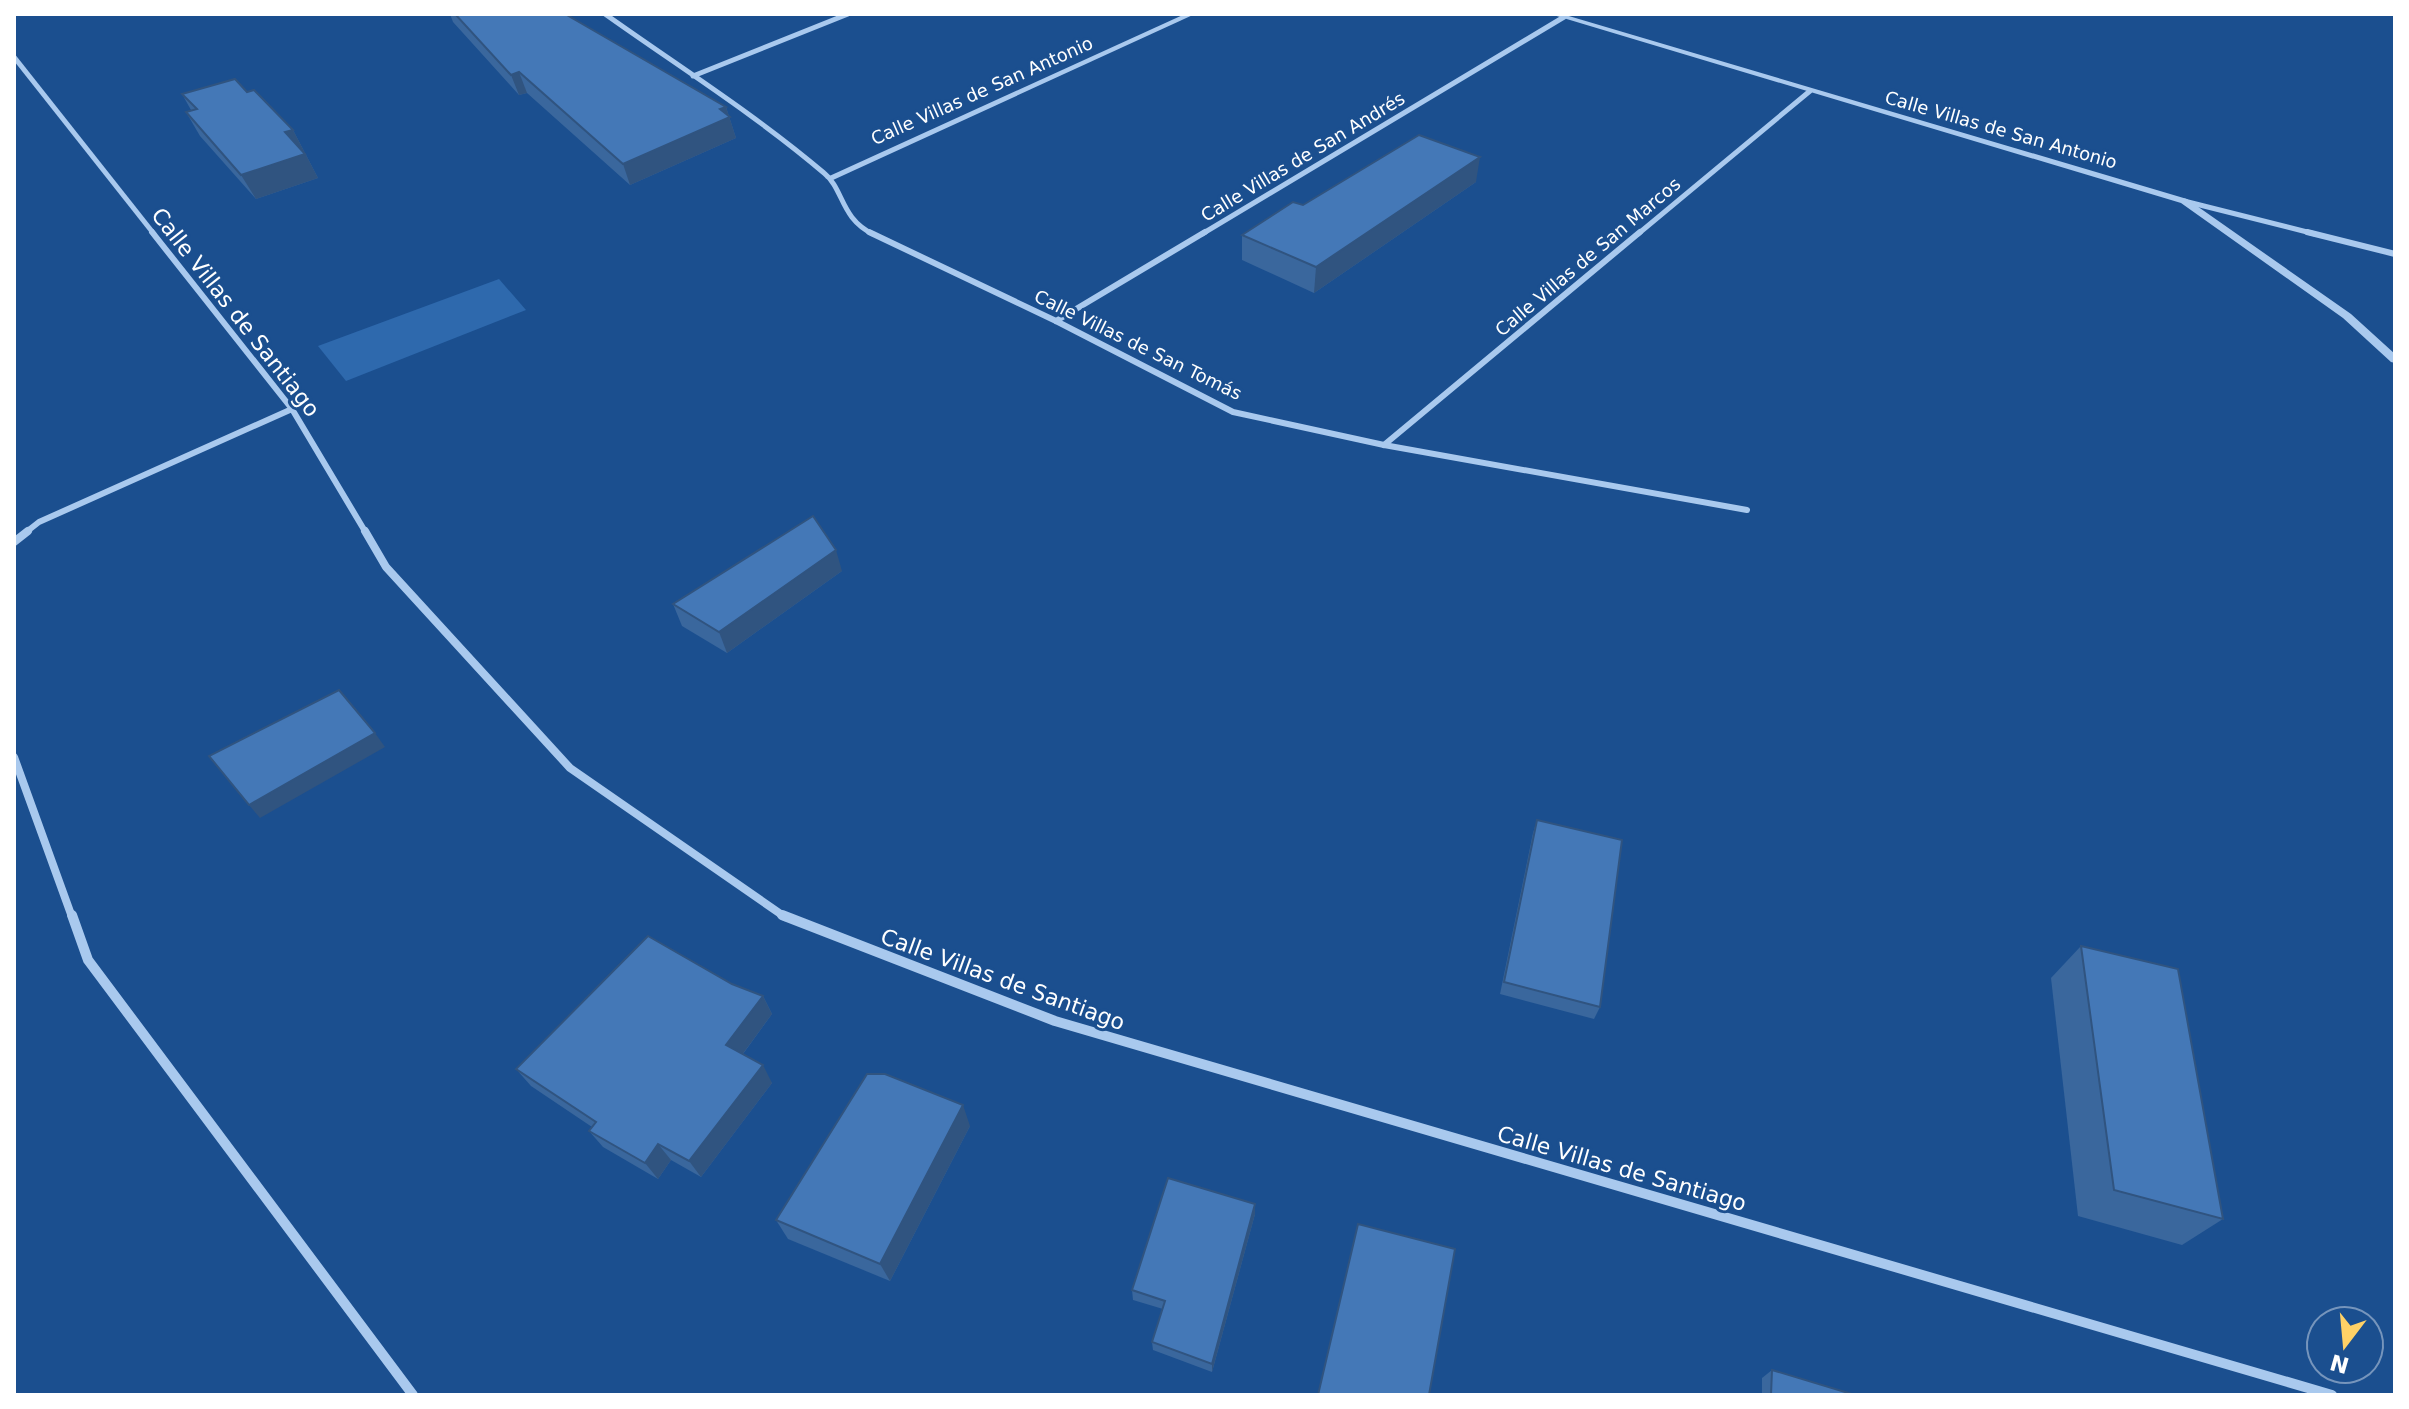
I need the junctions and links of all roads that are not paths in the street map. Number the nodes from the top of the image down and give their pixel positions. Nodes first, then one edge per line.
1 (605, 14) edge
2 (848, 14) edge
3 (1191, 14) edge
4 (1559, 15) edge
5 (14, 57) edge
6 (693, 76) junction
7 (1810, 91) junction
8 (830, 178) junction
9 (2184, 201) junction
10 (2395, 254) edge
11 (1056, 321) junction
12 (2395, 360) edge
13 (292, 409) junction
14 (1384, 445) junction
15 (1747, 510) dead end
16 (14, 542) edge
17 (14, 757) edge
18 (413, 1395) edge
19 (2332, 1395) edge

1 - 6 street, Calle Villas de San Tomás
2 - 6 street
3 - 8 street, Calle Villas de San Antonio
4 - 7 street, Calle Villas de San Antonio
4 - 11 street, Calle Villas de San Andrés
5 - 13 street, Calle Villas de Santiago
6 - 8 street, Calle Villas de San Tomás
7 - 9 street, Calle Villas de San Antonio
7 - 14 street, Calle Villas de San Marcos
8 - 11 street, Calle Villas de San Tomás
9 - 10 street
9 - 12 street, Calle Villas de San Antonio
11 - 14 street, Calle Villas de San Tomás
13 - 16 street
13 - 19 street, Calle Villas de Santiago
14 - 15 street, Calle Villas de San Tomás
17 - 18 street

